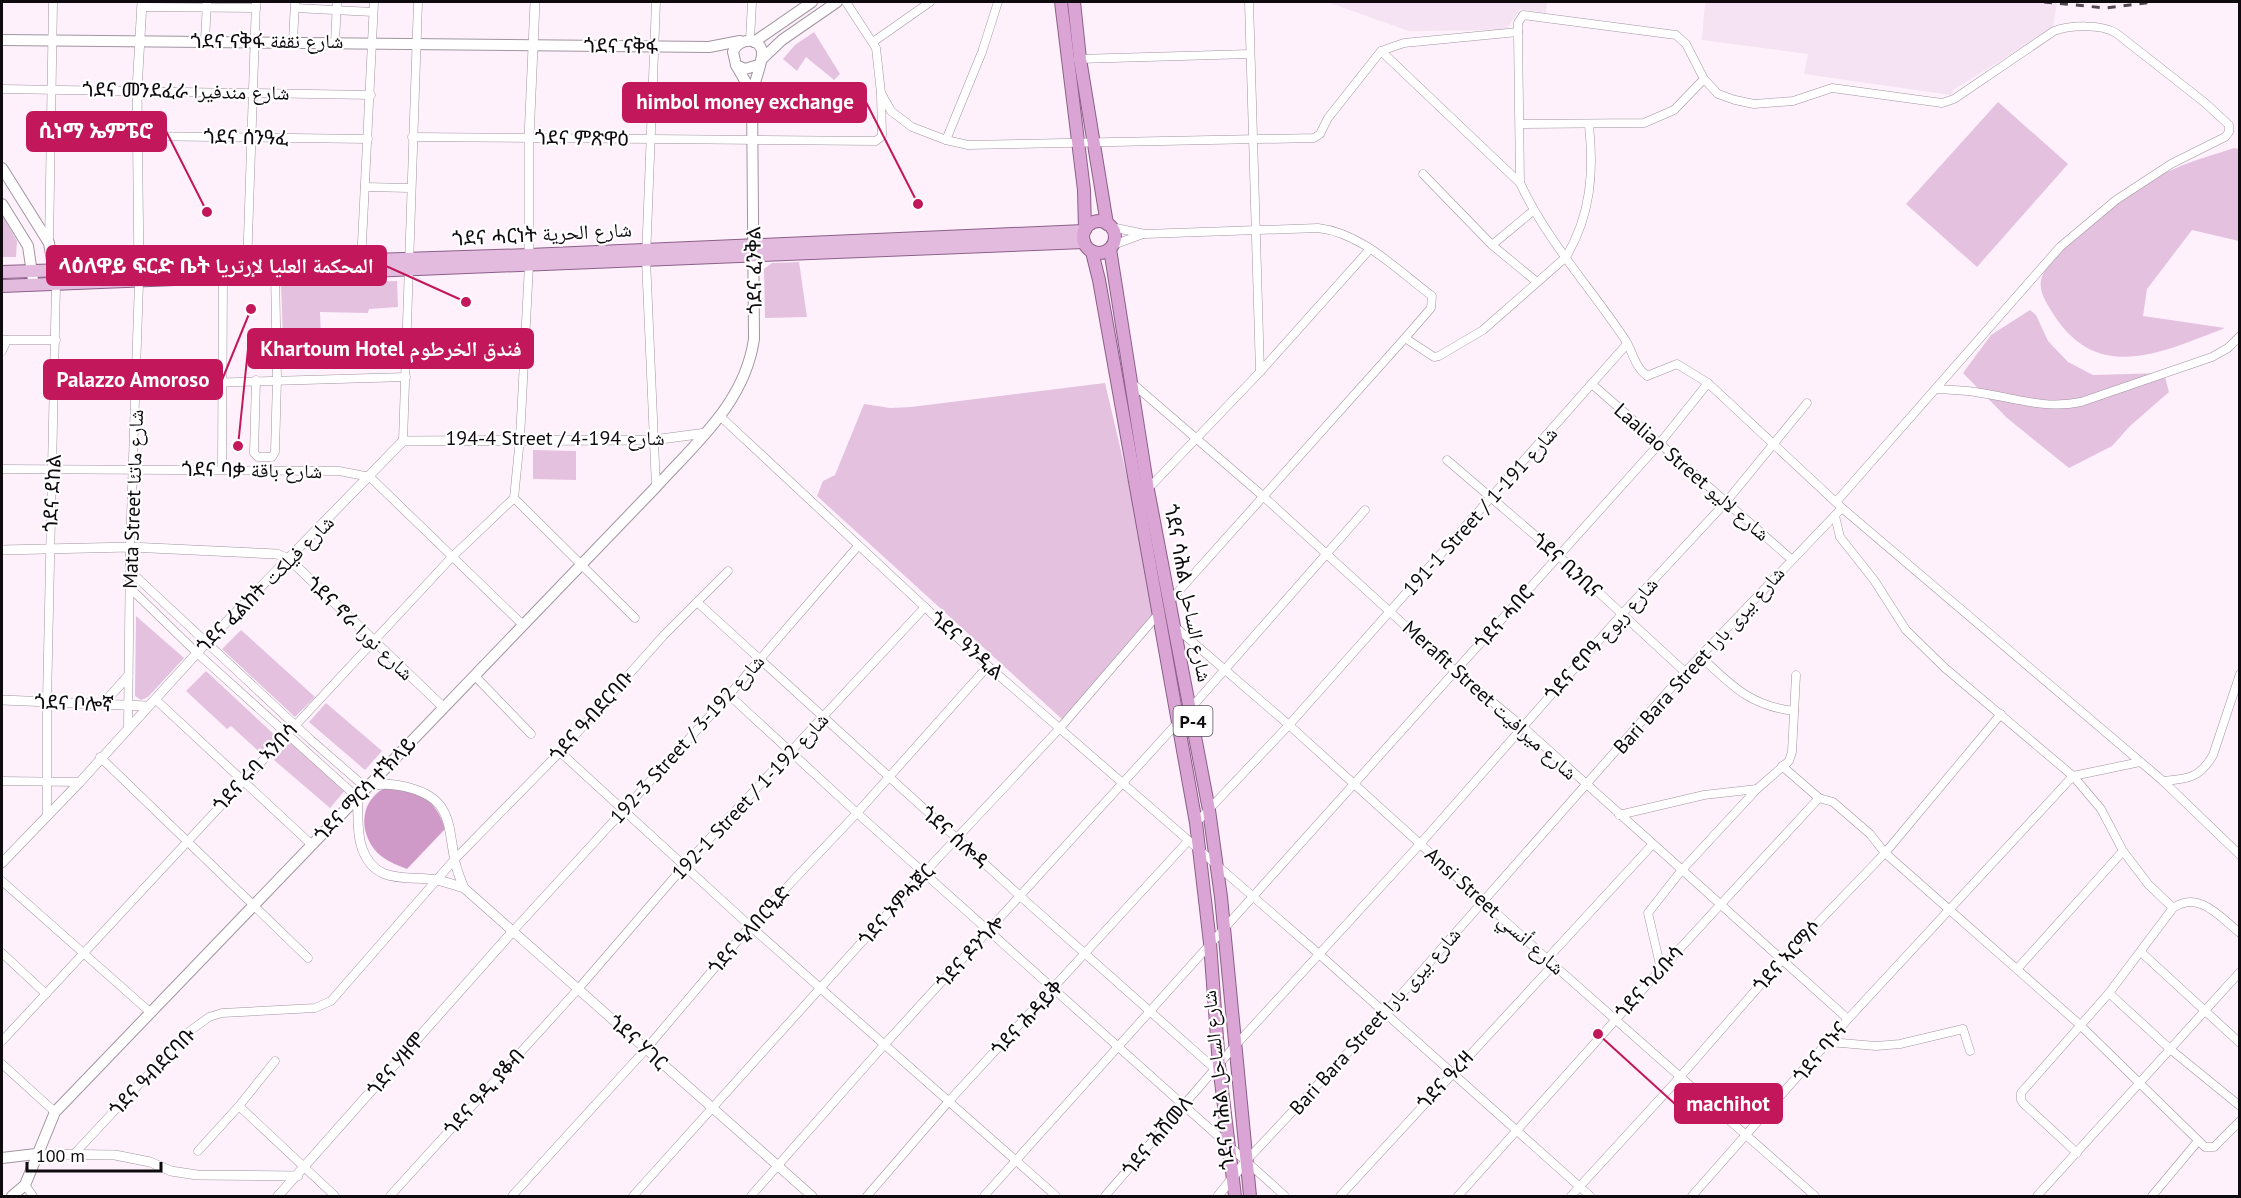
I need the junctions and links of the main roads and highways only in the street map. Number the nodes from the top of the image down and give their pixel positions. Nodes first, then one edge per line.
1 (812, 2) edge
2 (837, 2) edge
3 (1060, 2) edge
4 (1074, 2) edge
5 (2, 40) edge
6 (748, 41) junction
7 (533, 45) joint
8 (709, 47) junction
9 (735, 63) junction
10 (760, 63) junction
11 (752, 93) junction
12 (2, 168) edge
13 (2, 204) edge
14 (1109, 225) junction
15 (1086, 239) junction
16 (1111, 247) junction
17 (755, 250) junction
18 (54, 270) junction
19 (223, 270) junction
20 (33, 271) junction
21 (2, 272) edge
22 (33, 284) junction
23 (56, 284) junction
24 (2, 286) edge
25 (706, 433) joint
26 (36, 1154) junction
27 (2, 1158) edge
28 (12, 1197) edge
29 (1235, 1197) edge
30 (1250, 1197) edge

1 - 6 main road, ጎደና ናቅፋ
2 - 10 main road
3 - 15 highway, ጎደና ሳሕል شارع الساحل
4 - 14 highway
5 - 7 main road, ጎደና ናቅፋ شارع نقفة
6 - 8 main road, ጎደና ናቅፋ
6 - 9 main road
6 - 10 main road
7 - 8 main road, ጎደና ናቅፋ
8 - 9 main road, ጎደና ናቅፋ
9 - 10 main road
9 - 11 main road, ጎደና ፈንቅል
10 - 11 main road, ጎደና ፈንቅል
11 - 17 main road, ጎደና ፈንቅል
12 - 18 main road
13 - 20 main road
14 - 15 highway
14 - 16 highway
15 - 16 highway
15 - 17 main road, ጎደና ሓርነት شارع الحرية
15 - 29 highway, ጎደና ሳሕል شارع الساحل / P-4
16 - 30 highway, ጎደና ሳሕል شارع الساحل / P-4
17 - 19 main road, ጎደና ሓርነት شارع الحرية
17 - 25 main road, ጎደና ፈንቅል
18 - 19 main road, ጎደና ሓርነት شارع الحرية
18 - 20 main road, ጎደና ሓርነት شارع الحرية
18 - 23 main road
19 - 23 main road, ጎደና ሓርነት شارع الحرية
20 - 21 main road, ጎደና ሓርነት شارع الحرية
20 - 22 main road
22 - 23 main road, ጎደና ሓርነት شارع الحرية
22 - 24 main road, ጎደና ሓርነት شارع الحرية
25 - 26 main road, ጎደና ማርሳ ተኽላይ
26 - 27 main road
26 - 28 main road, ጎደና ማርሳ ተኽላይ

